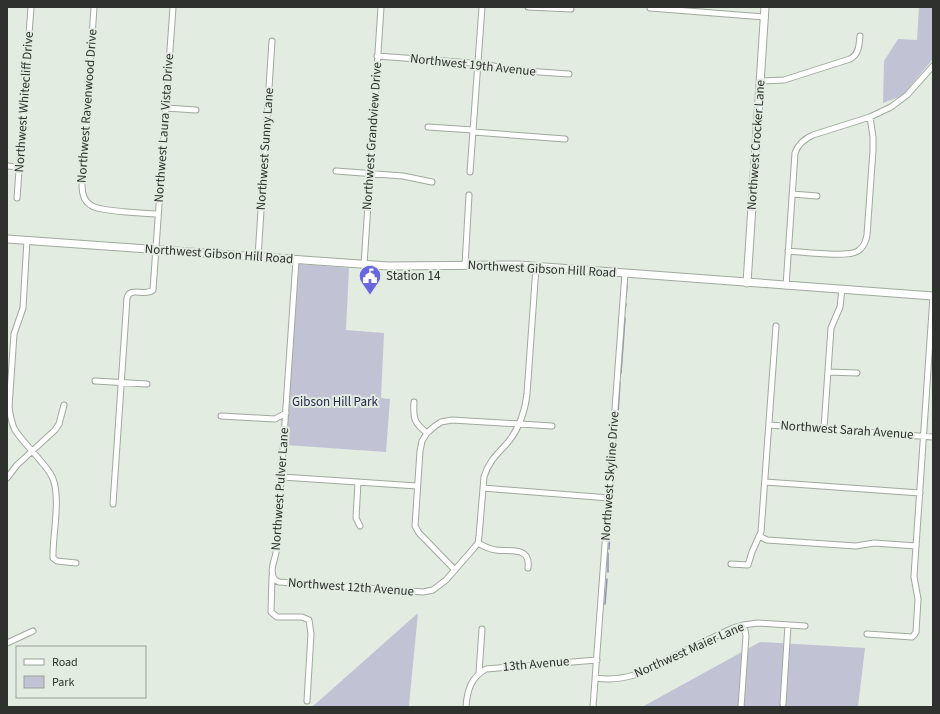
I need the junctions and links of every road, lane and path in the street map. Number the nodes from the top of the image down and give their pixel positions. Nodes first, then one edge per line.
1 (31, 7) edge
2 (94, 7) edge
3 (173, 7) edge
4 (381, 7) edge
5 (482, 7) edge
6 (528, 7) edge
7 (765, 7) edge
8 (554, 8) edge
9 (650, 8) dead end
10 (571, 9) dead end
11 (764, 18) junction
12 (860, 36) dead end
13 (272, 42) dead end
14 (377, 56) junction
15 (477, 63) junction
16 (933, 66) edge
17 (569, 74) dead end
18 (760, 81) junction
19 (166, 108) junction
20 (196, 110) dead end
21 (870, 117) junction
22 (428, 127) dead end
23 (473, 131) junction
24 (565, 139) dead end
25 (7, 166) edge
26 (20, 167) junction
27 (336, 171) dead end
28 (470, 172) dead end
29 (370, 173) junction
30 (432, 182) dead end
31 (792, 194) junction
32 (469, 195) dead end
33 (817, 196) dead end
34 (17, 198) dead end
35 (158, 214) junction
36 (7, 239) edge
37 (27, 240) junction
38 (156, 250) junction
39 (788, 251) junction
40 (258, 257) junction
41 (296, 260) junction
42 (364, 265) junction
43 (465, 265) junction
44 (536, 267) junction
45 (625, 273) junction
46 (747, 283) junction
47 (786, 286) junction
48 (842, 290) junction
49 (933, 296) edge
50 (776, 326) dead end
51 (828, 372) junction
52 (857, 373) dead end
53 (931, 373) edge
54 (12, 376) edge
55 (95, 381) dead end
56 (121, 382) junction
57 (147, 384) dead end
58 (414, 402) dead end
59 (64, 405) dead end
60 (286, 413) junction
61 (221, 416) dead end
62 (518, 424) junction
63 (769, 425) junction
64 (552, 426) dead end
65 (824, 428) junction
66 (427, 433) junction
67 (924, 436) junction
68 (933, 437) edge
69 (32, 452) junction
70 (282, 477) junction
71 (7, 478) edge
72 (358, 482) junction
73 (765, 482) junction
74 (417, 486) junction
75 (483, 488) junction
76 (920, 493) junction
77 (609, 498) junction
78 (113, 504) dead end
79 (360, 526) dead end
80 (759, 536) junction
81 (478, 544) junction
82 (916, 546) junction
83 (76, 563) dead end
84 (731, 564) dead end
85 (528, 568) dead end
86 (455, 570) junction
87 (272, 575) junction
88 (788, 625) junction
89 (740, 626) junction
90 (805, 626) dead end
91 (482, 629) dead end
92 (33, 631) dead end
93 (867, 634) dead end
94 (7, 642) edge
95 (597, 660) junction
96 (478, 674) junction
97 (596, 678) junction
98 (307, 702) dead end
99 (783, 704) dead end
100 (466, 707) edge
101 (594, 707) edge
102 (741, 707) edge

1 - 26 street, Northwest Whitecliff Drive
2 - 35 street, Northwest Ravenwood Drive
3 - 19 street, Northwest Laura Vista Drive
4 - 14 street, Northwest Grandview Drive
5 - 15 street
6 - 8 street
7 - 11 main road, Northwest Crocker Lane
8 - 10 street
9 - 11 street
11 - 18 main road, Northwest Crocker Lane
12 - 18 street
13 - 40 street, Northwest Sunny Lane
14 - 15 street, Northwest 19th Avenue
14 - 29 street, Northwest Grandview Drive
15 - 17 street, Northwest 19th Avenue
15 - 23 street
16 - 21 street
18 - 46 main road, Northwest Crocker Lane
19 - 20 street
19 - 35 street, Northwest Laura Vista Drive
21 - 31 street
21 - 39 street
22 - 23 street
23 - 24 street
23 - 28 street
25 - 26 street
26 - 34 street, Northwest Whitecliff Drive
27 - 29 street
29 - 30 street
29 - 42 street, Northwest Grandview Drive
31 - 33 street
31 - 39 street
32 - 43 street
35 - 38 street, Northwest Laura Vista Drive
36 - 37 main road, Northwest Gibson Hill Road
37 - 38 main road, Northwest Gibson Hill Road
37 - 54 street
38 - 40 main road, Northwest Gibson Hill Road
38 - 56 street, Northwest Laura Vista Drive
39 - 47 street
40 - 41 main road, Northwest Gibson Hill Road
41 - 42 main road, Northwest Gibson Hill Road
41 - 60 street, Northwest Pulver Lane
42 - 43 main road, Northwest Gibson Hill Road
43 - 44 main road, Northwest Gibson Hill Road
44 - 45 main road, Northwest Gibson Hill Road
44 - 62 street
45 - 46 main road, Northwest Gibson Hill Road
45 - 77 street, Northwest Skyline Drive
46 - 47 main road, Northwest Gibson Hill Road
47 - 48 main road, Northwest Gibson Hill Road
48 - 49 main road, Northwest Gibson Hill Road
48 - 51 street
49 - 53 street
50 - 63 street
51 - 52 street
51 - 65 street
53 - 67 street
54 - 69 street
55 - 56 street
56 - 57 street
56 - 78 street
58 - 66 street
59 - 69 street
60 - 61 street
60 - 70 street, Northwest Pulver Lane
62 - 64 street
62 - 66 street
62 - 75 street
63 - 65 street, Northwest Sarah Avenue
63 - 73 street
65 - 67 street, Northwest Sarah Avenue
66 - 74 street
67 - 68 street, Northwest Sarah Avenue
67 - 76 street
69 - 71 street
69 - 83 street
70 - 72 street
70 - 87 street, Northwest Pulver Lane
72 - 74 street
72 - 79 street
73 - 76 street
73 - 80 street
74 - 86 street
75 - 77 street
75 - 81 street
76 - 82 street
77 - 95 street, Northwest Skyline Drive
80 - 82 street
80 - 84 street
81 - 85 street
81 - 86 street
82 - 93 street
86 - 87 street, Northwest 12th Avenue
87 - 98 street, Northwest Pulver Lane
88 - 89 street, Northwest Maier Lane
88 - 90 street, Northwest Maier Lane
88 - 99 street
89 - 97 street, Northwest Maier Lane
89 - 102 street
91 - 96 street
92 - 94 street
95 - 96 street, 13th Avenue
95 - 97 street, Northwest Skyline Drive
96 - 100 street
97 - 101 street, Northwest Skyline Drive

